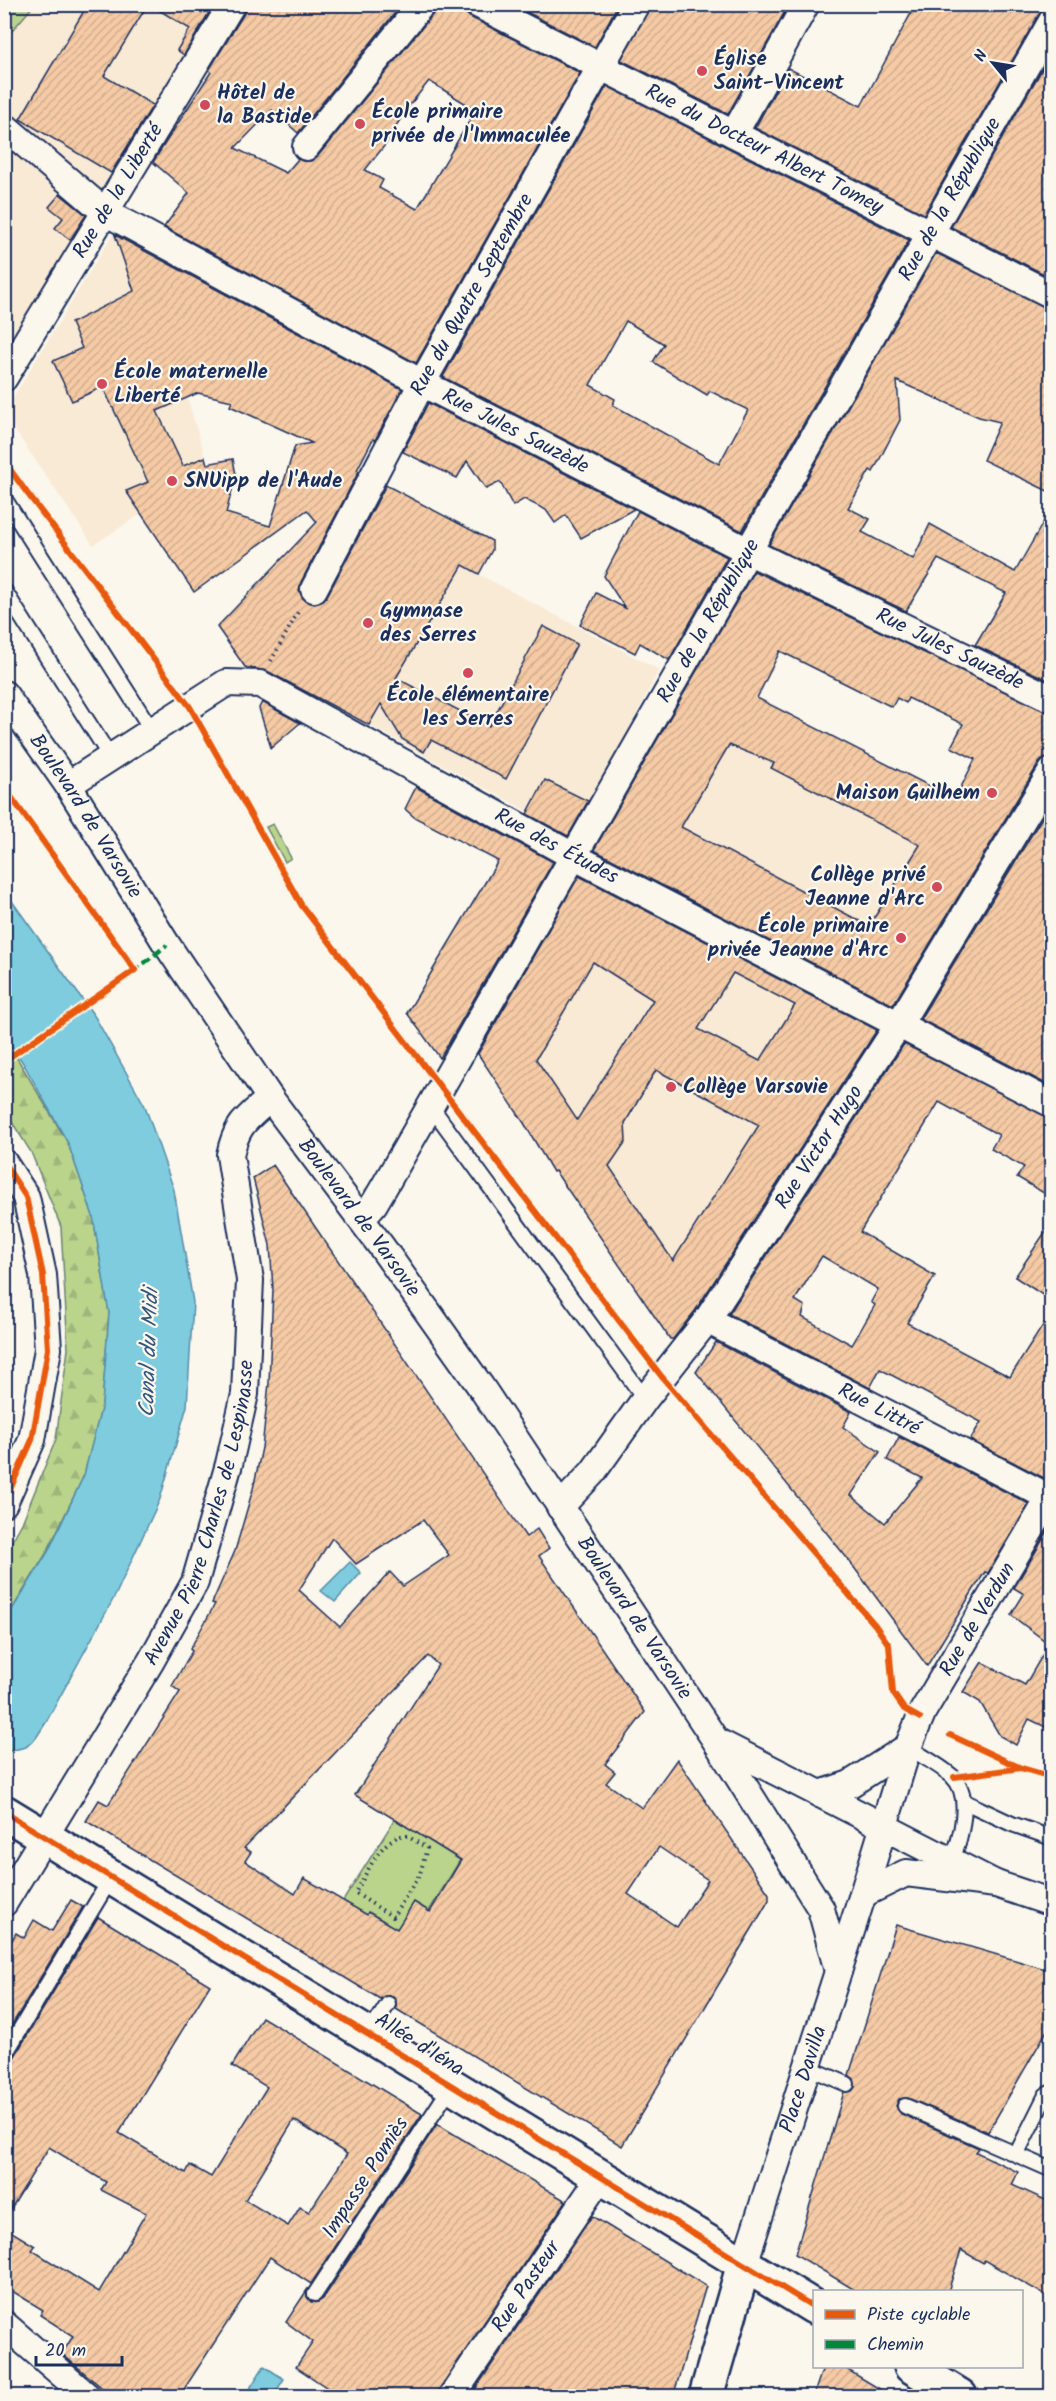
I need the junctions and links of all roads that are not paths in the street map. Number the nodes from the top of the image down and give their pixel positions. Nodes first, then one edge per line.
1 (232, 4) edge
2 (422, 4) edge
3 (477, 4) edge
4 (636, 4) edge
5 (806, 4) edge
6 (1052, 21) edge
7 (600, 66) junction
8 (4, 126) edge
9 (734, 134) junction
10 (306, 147) dead end
11 (105, 212) junction
12 (930, 233) junction
13 (1052, 295) edge
14 (4, 378) edge
15 (422, 382) junction
16 (4, 498) edge
17 (748, 551) junction
18 (314, 589) road end
19 (4, 590) edge
20 (4, 694) edge
21 (1052, 699) edge
22 (153, 732) junction
23 (111, 758) junction
24 (1052, 771) edge
25 (68, 785) junction
26 (573, 856) junction
27 (899, 1024) junction
28 (270, 1098) junction
29 (1052, 1104) edge
30 (430, 1105) junction
31 (4, 1163) edge
32 (361, 1219) junction
33 (707, 1320) junction
34 (645, 1399) junction
35 (1051, 1497) edge
36 (4, 1503) edge
37 (560, 1507) junction
38 (716, 1741) junction
39 (908, 1747) junction
40 (820, 1794) junction
41 (965, 1802) junction
42 (4, 1812) edge
43 (883, 1826) junction
44 (44, 1835) junction
45 (1052, 1838) edge
46 (951, 1862) junction
47 (112, 1876) junction
48 (996, 1884) junction
49 (863, 1894) junction
50 (4, 1903) edge
51 (1052, 1903) edge
52 (838, 1971) junction
53 (388, 2004) dead end
54 (369, 2034) junction
55 (4, 2056) edge
56 (807, 2067) junction
57 (847, 2084) dead end
58 (452, 2085) junction
59 (1052, 2092) edge
60 (905, 2106) dead end
61 (1017, 2153) junction
62 (1052, 2170) edge
63 (601, 2176) junction
64 (744, 2264) junction
65 (315, 2294) dead end
66 (812, 2304) edge
67 (4, 2324) edge
68 (921, 2370) edge
69 (87, 2397) edge
70 (452, 2397) edge
71 (706, 2397) edge
72 (960, 2397) edge

1 - 11 street, Rue de la Liberté
2 - 10 street
3 - 7 street, Rue du Docteur Albert Tomey
4 - 7 street, Rue du Quatre Septembre
5 - 9 street
6 - 12 street, Rue de la République
7 - 9 street, Rue du Docteur Albert Tomey
7 - 15 street, Rue du Quatre Septembre
8 - 11 street, Rue Jules Sauzède
9 - 12 street, Rue du Docteur Albert Tomey
11 - 14 street, Rue de la Liberté
11 - 15 street, Rue Jules Sauzède
12 - 13 street, Rue du Docteur Albert Tomey
12 - 17 street, Rue de la République
15 - 17 street, Rue Jules Sauzède
15 - 18 street, Rue du Quatre Septembre
16 - 22 lane
17 - 21 street, Rue Jules Sauzède
17 - 26 street, Rue de la République
19 - 23 lane
20 - 25 street, Boulevard de Varsovie
22 - 23 street, Rue des Études
22 - 26 street, Rue des Études
23 - 25 street, Rue des Études
24 - 27 street, Rue Victor Hugo
25 - 28 street, Boulevard de Varsovie
26 - 27 street, Rue des Études
26 - 30 street, Rue de la République
27 - 29 street, Rue des Études
27 - 33 street, Rue Victor Hugo
28 - 32 street, Boulevard de Varsovie
28 - 44 street, Avenue Pierre Charles de Lespinasse
30 - 32 street, Rue de la République
30 - 34 lane
31 - 36 street
32 - 37 street, Boulevard de Varsovie
33 - 34 street, Rue Victor Hugo
33 - 35 street, Rue Littré
34 - 37 street, Rue Victor Hugo
35 - 39 street, Rue de Verdun
37 - 38 street, Boulevard de Varsovie
38 - 40 street, Boulevard de Varsovie
38 - 52 street, Boulevard de Varsovie
39 - 40 street
39 - 41 lane
39 - 43 street, Rue de Verdun
40 - 43 street, Boulevard de Varsovie
41 - 45 lane
41 - 46 lane
42 - 44 main road, Allée d'Iéna
43 - 46 street, Boulevard de Varsovie
43 - 49 street, Rue de Verdun
44 - 47 main road, Allée d'Iéna
44 - 50 street, Avenue Pierre Charles de Lespinasse
46 - 48 street, Boulevard de Varsovie
47 - 54 main road, Allée d'Iéna
47 - 55 lane
48 - 49 street
48 - 51 street
49 - 52 street, Place Davilla
52 - 56 street, Place Davilla
53 - 54 lane
54 - 58 main road, Allée d'Iéna
56 - 57 lane
56 - 64 street, Place Davilla
58 - 63 main road, Allée d'Iéna
58 - 65 lane, Impasse Pomiès
59 - 61 lane
60 - 61 lane
61 - 62 lane
63 - 64 main road, Allée d'Iéna
63 - 70 street, Rue Pasteur
64 - 66 main road, Allée d'Iéna
64 - 71 main road
67 - 69 street
68 - 72 main road

